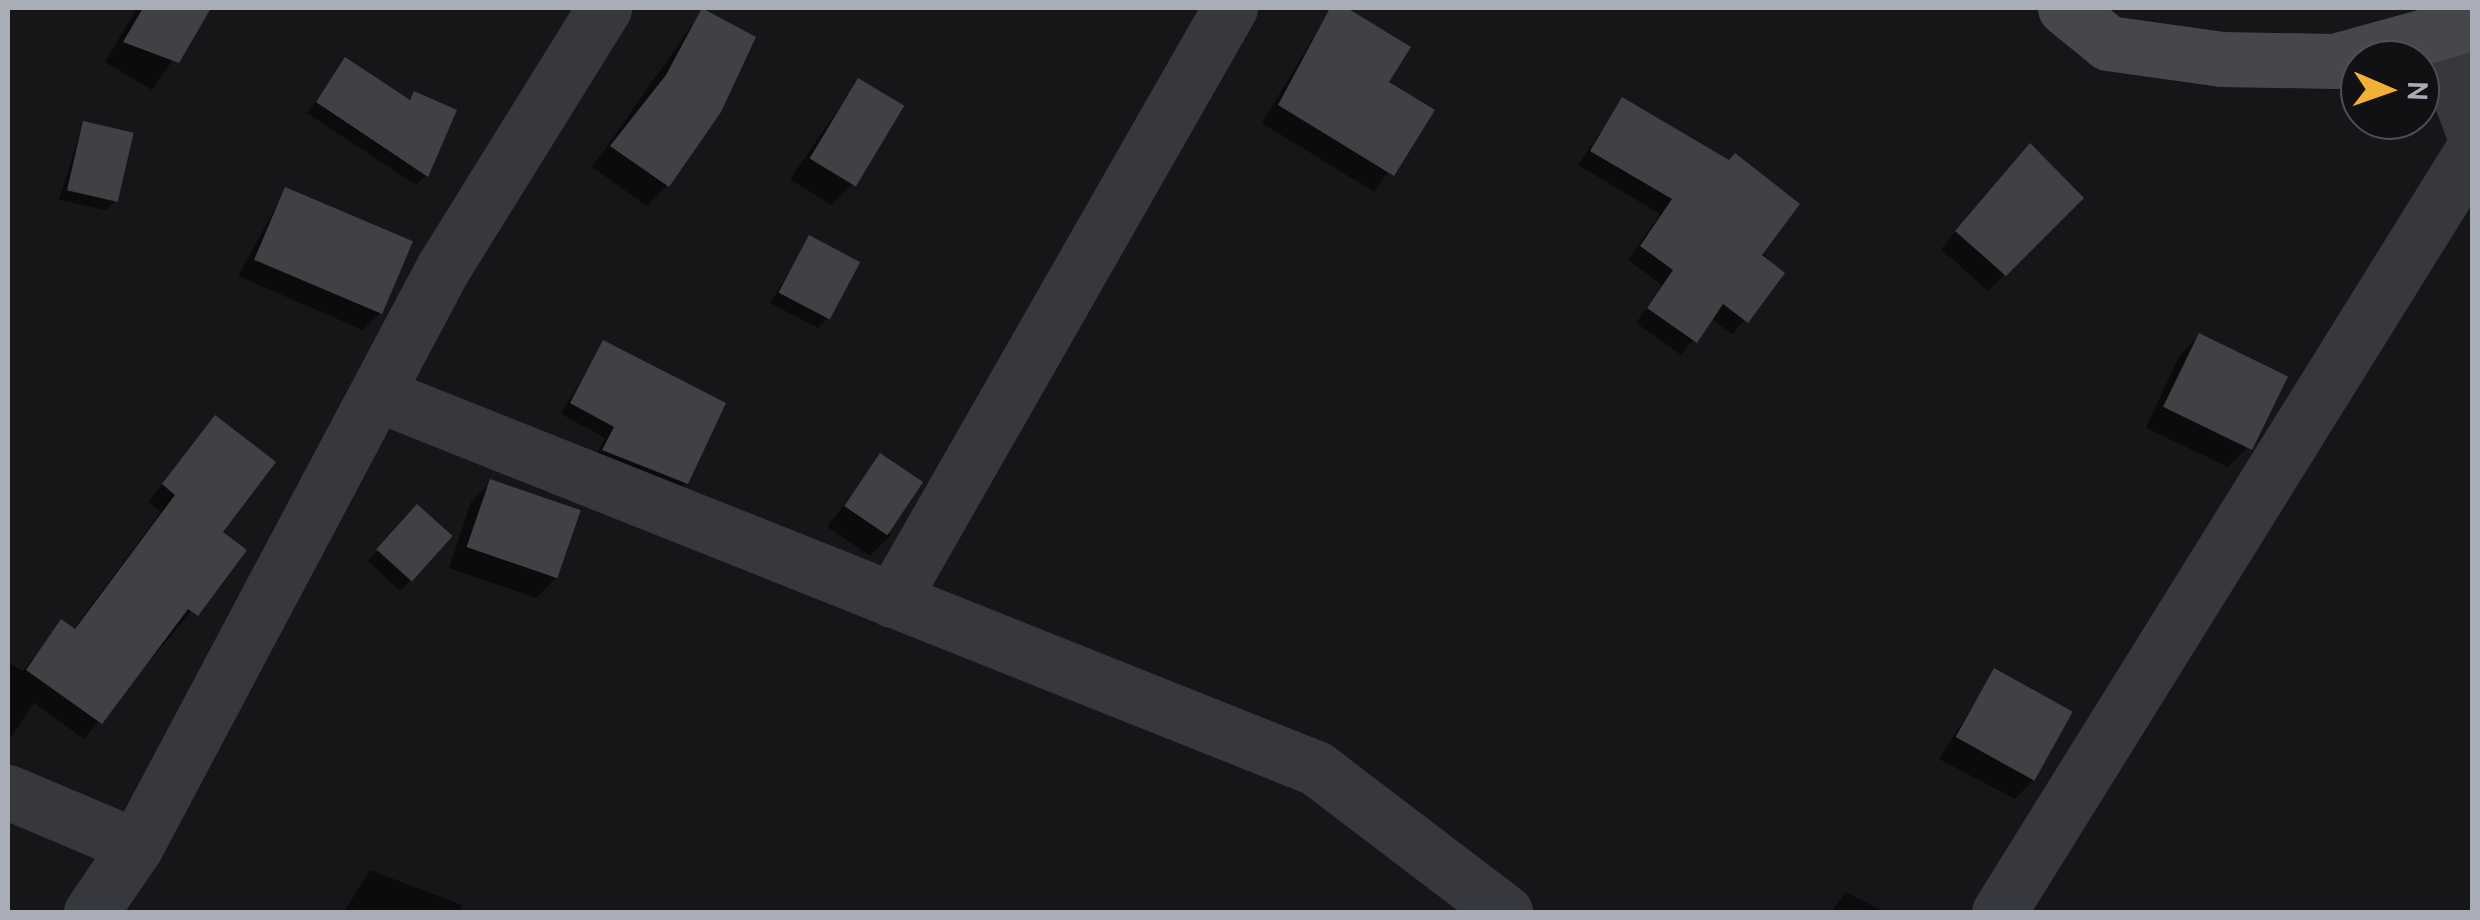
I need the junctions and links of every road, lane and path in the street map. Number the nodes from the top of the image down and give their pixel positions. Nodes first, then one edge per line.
1 (604, 8) edge
2 (1230, 8) edge
3 (2064, 8) edge
4 (2454, 28) edge
5 (2472, 129) edge
6 (2472, 150) edge
7 (377, 394) junction
8 (892, 600) junction
9 (8, 792) edge
10 (136, 846) junction
11 (91, 912) edge
12 (1506, 912) edge
13 (1999, 912) edge

1 - 7 street
2 - 8 street
3 - 4 main road
4 - 5 street
6 - 13 street
7 - 8 street
7 - 10 street
8 - 12 street
9 - 10 street
10 - 11 street

